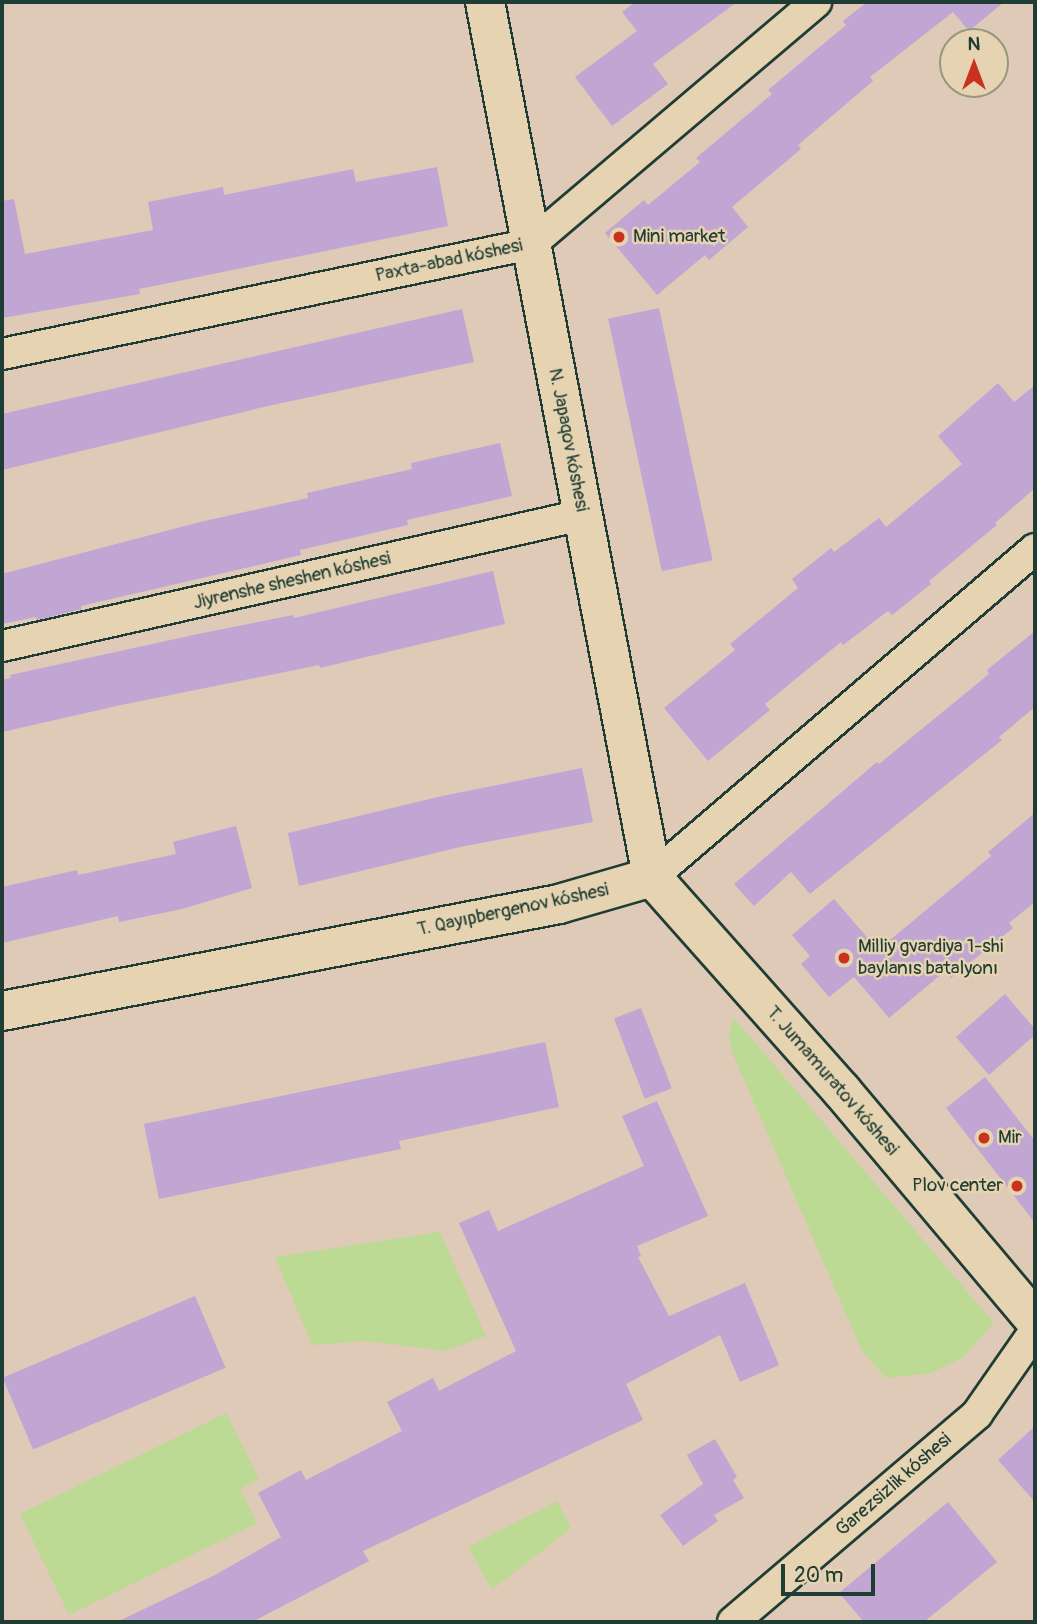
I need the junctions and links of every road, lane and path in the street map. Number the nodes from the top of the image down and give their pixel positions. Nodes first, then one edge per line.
1 (485, 2) edge
2 (816, 2) edge
3 (531, 244) junction
4 (2, 354) edge
5 (582, 515) junction
6 (1035, 550) edge
7 (2, 646) edge
8 (652, 877) junction
9 (2, 1011) edge
10 (1035, 1320) edge
11 (1035, 1331) edge
12 (733, 1622) edge

1 - 3 main road, N. Japaqov kóshesi
2 - 3 street, Paxta-abad kóshesi
3 - 4 street, Paxta-abad kóshesi
3 - 5 main road, N. Japaqov kóshesi
5 - 7 street, Jiyrenshe sheshen kóshesi
5 - 8 main road, N. Japaqov kóshesi
6 - 8 street, T. Qayıpbergenov kóshesi
8 - 9 main road, T. Qayıpbergenov kóshesi
8 - 10 main road, T. Jumamuratov kóshesi
11 - 12 street, Ǵarezsizlik kóshesi

